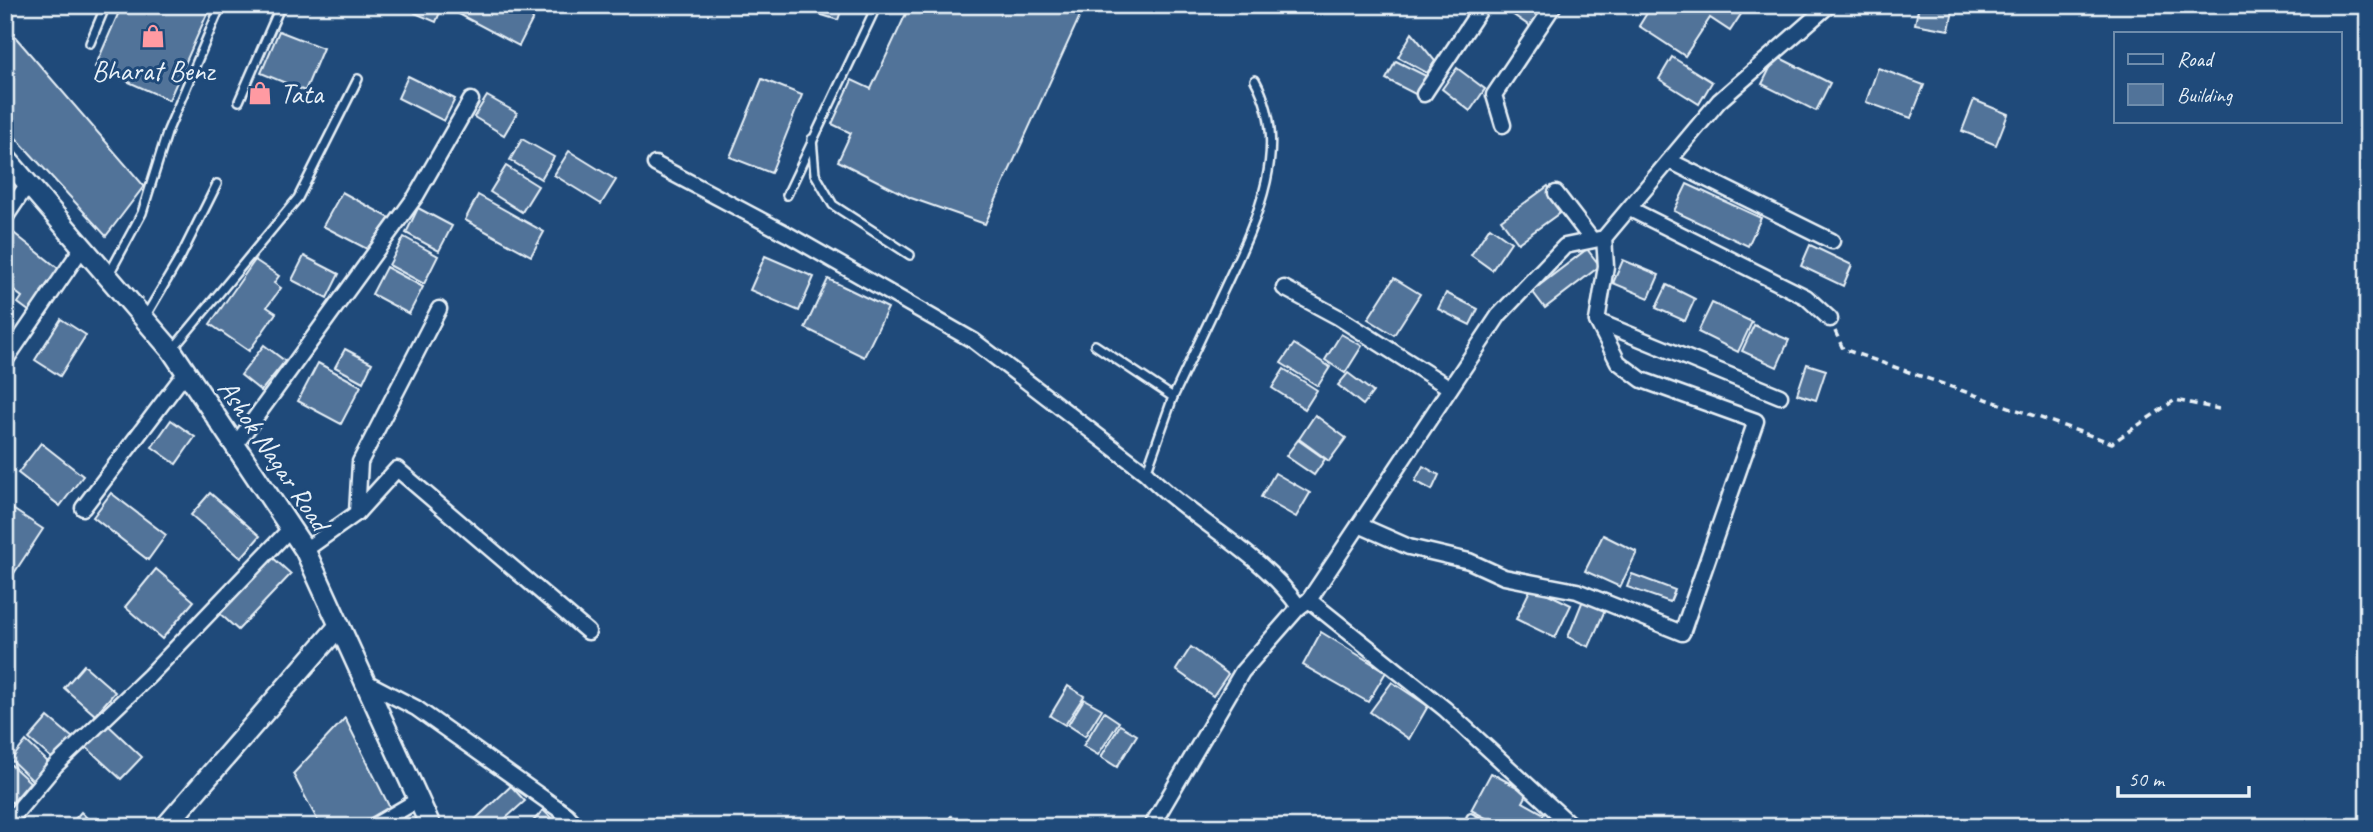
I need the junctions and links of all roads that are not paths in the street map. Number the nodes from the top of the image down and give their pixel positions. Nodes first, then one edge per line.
1 (106, 5) edge
2 (222, 5) edge
3 (281, 5) edge
4 (877, 5) edge
5 (1483, 5) edge
6 (1554, 5) edge
7 (1829, 5) edge
8 (90, 43) dead end
9 (358, 79) dead end
10 (1255, 80) dead end
11 (1424, 94) dead end
12 (471, 100) dead end
13 (239, 101) dead end
14 (1503, 125) dead end
15 (812, 138) junction
16 (5, 157) edge
17 (1670, 161) junction
18 (655, 164) dead end
19 (29, 182) junction
20 (217, 184) dead end
21 (1556, 193) dead end
22 (787, 195) dead end
23 (1630, 209) junction
24 (5, 218) edge
25 (1598, 239) junction
26 (1832, 241) dead end
27 (82, 248) junction
28 (910, 255) dead end
29 (107, 278) junction
30 (1284, 288) dead end
31 (439, 309) dead end
32 (144, 318) junction
33 (1830, 319) road end
34 (1597, 321) junction
35 (1095, 345) dead end
36 (172, 351) junction
37 (5, 362) edge
38 (186, 372) junction
39 (1450, 388) junction
40 (1780, 396) dead end
41 (1173, 397) junction
42 (234, 447) junction
43 (1146, 473) junction
44 (83, 508) dead end
45 (357, 513) junction
46 (1359, 525) junction
47 (290, 529) junction
48 (305, 550) junction
49 (1304, 604) junction
50 (338, 627) junction
51 (589, 632) dead end
52 (364, 681) junction
53 (418, 800) junction
54 (1471, 818) dead end
55 (1564, 824) edge
56 (5, 826) edge
57 (165, 827) edge
58 (372, 827) edge
59 (431, 827) edge
60 (578, 827) edge
61 (1151, 827) edge
62 (1488, 827) edge

1 - 8 lane
2 - 29 lane
3 - 13 lane
4 - 15 lane
5 - 11 street
6 - 14 street
7 - 17 street
9 - 36 lane
10 - 41 lane
12 - 42 street
15 - 22 lane
15 - 28 lane
16 - 19 street, Ashok Nagar Road
17 - 23 street
17 - 26 street
18 - 43 street
19 - 24 street
19 - 27 street, Ashok Nagar Road
20 - 32 lane
21 - 25 street
23 - 25 street
23 - 33 street
25 - 34 street
25 - 39 street
27 - 29 street, Ashok Nagar Road
27 - 37 street
29 - 32 street, Ashok Nagar Road
30 - 39 street
31 - 45 street
32 - 36 street, Ashok Nagar Road
34 - 40 street
34 - 46 street
35 - 41 lane
36 - 38 street, Ashok Nagar Road
38 - 42 street, Ashok Nagar Road
38 - 44 street
39 - 46 street
41 - 43 lane
42 - 47 street, Ashok Nagar Road
43 - 49 street
45 - 48 street
45 - 51 street
46 - 49 street
47 - 48 street, Ashok Nagar Road
47 - 56 street
48 - 50 street, Ashok Nagar Road
49 - 55 street
49 - 61 street
50 - 52 street, Ashok Nagar Road
50 - 57 street
52 - 53 street, Ashok Nagar Road
52 - 60 street
53 - 58 street
53 - 59 street, Ashok Nagar Road
54 - 62 lane

